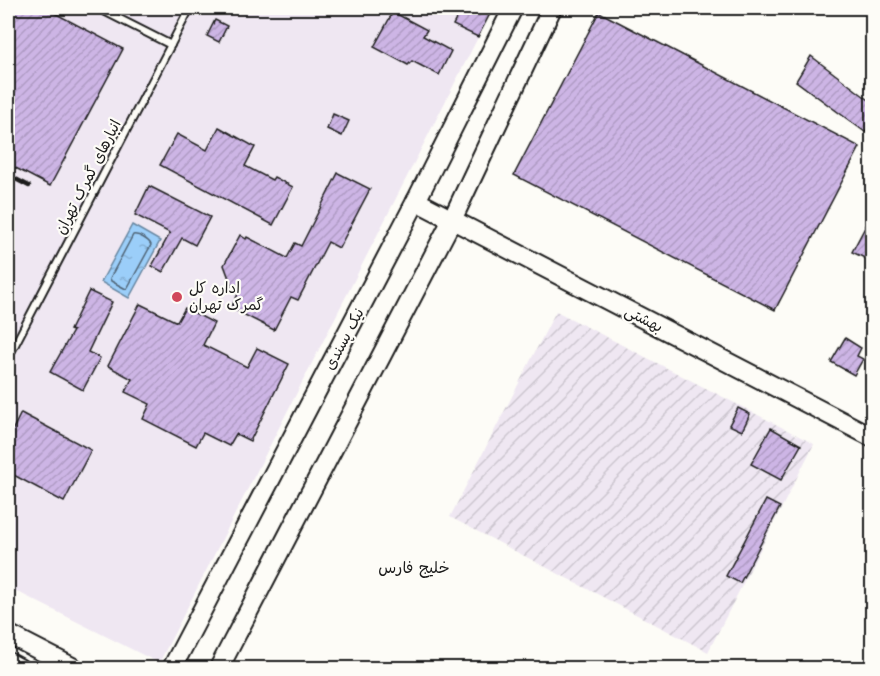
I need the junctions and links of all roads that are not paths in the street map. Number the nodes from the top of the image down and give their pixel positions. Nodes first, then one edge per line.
1 (98, 8) edge
2 (190, 8) edge
3 (513, 8) edge
4 (552, 8) edge
5 (171, 45) junction
6 (416, 201) junction
7 (452, 220) junction
8 (8, 358) edge
9 (873, 437) edge
10 (8, 634) edge
11 (8, 662) edge
12 (19, 669) edge
13 (74, 669) edge
14 (172, 669) edge
15 (219, 669) edge

1 - 5 lane
2 - 5 lane, انبارهای گمرک تهران
3 - 6 street, نیک پسندی
4 - 7 street
5 - 8 lane, انبارهای گمرک تهران
6 - 7 street, بهشتی
6 - 14 street, نیک پسندی
7 - 9 street, بهشتی
7 - 15 street
10 - 13 street
11 - 12 street

